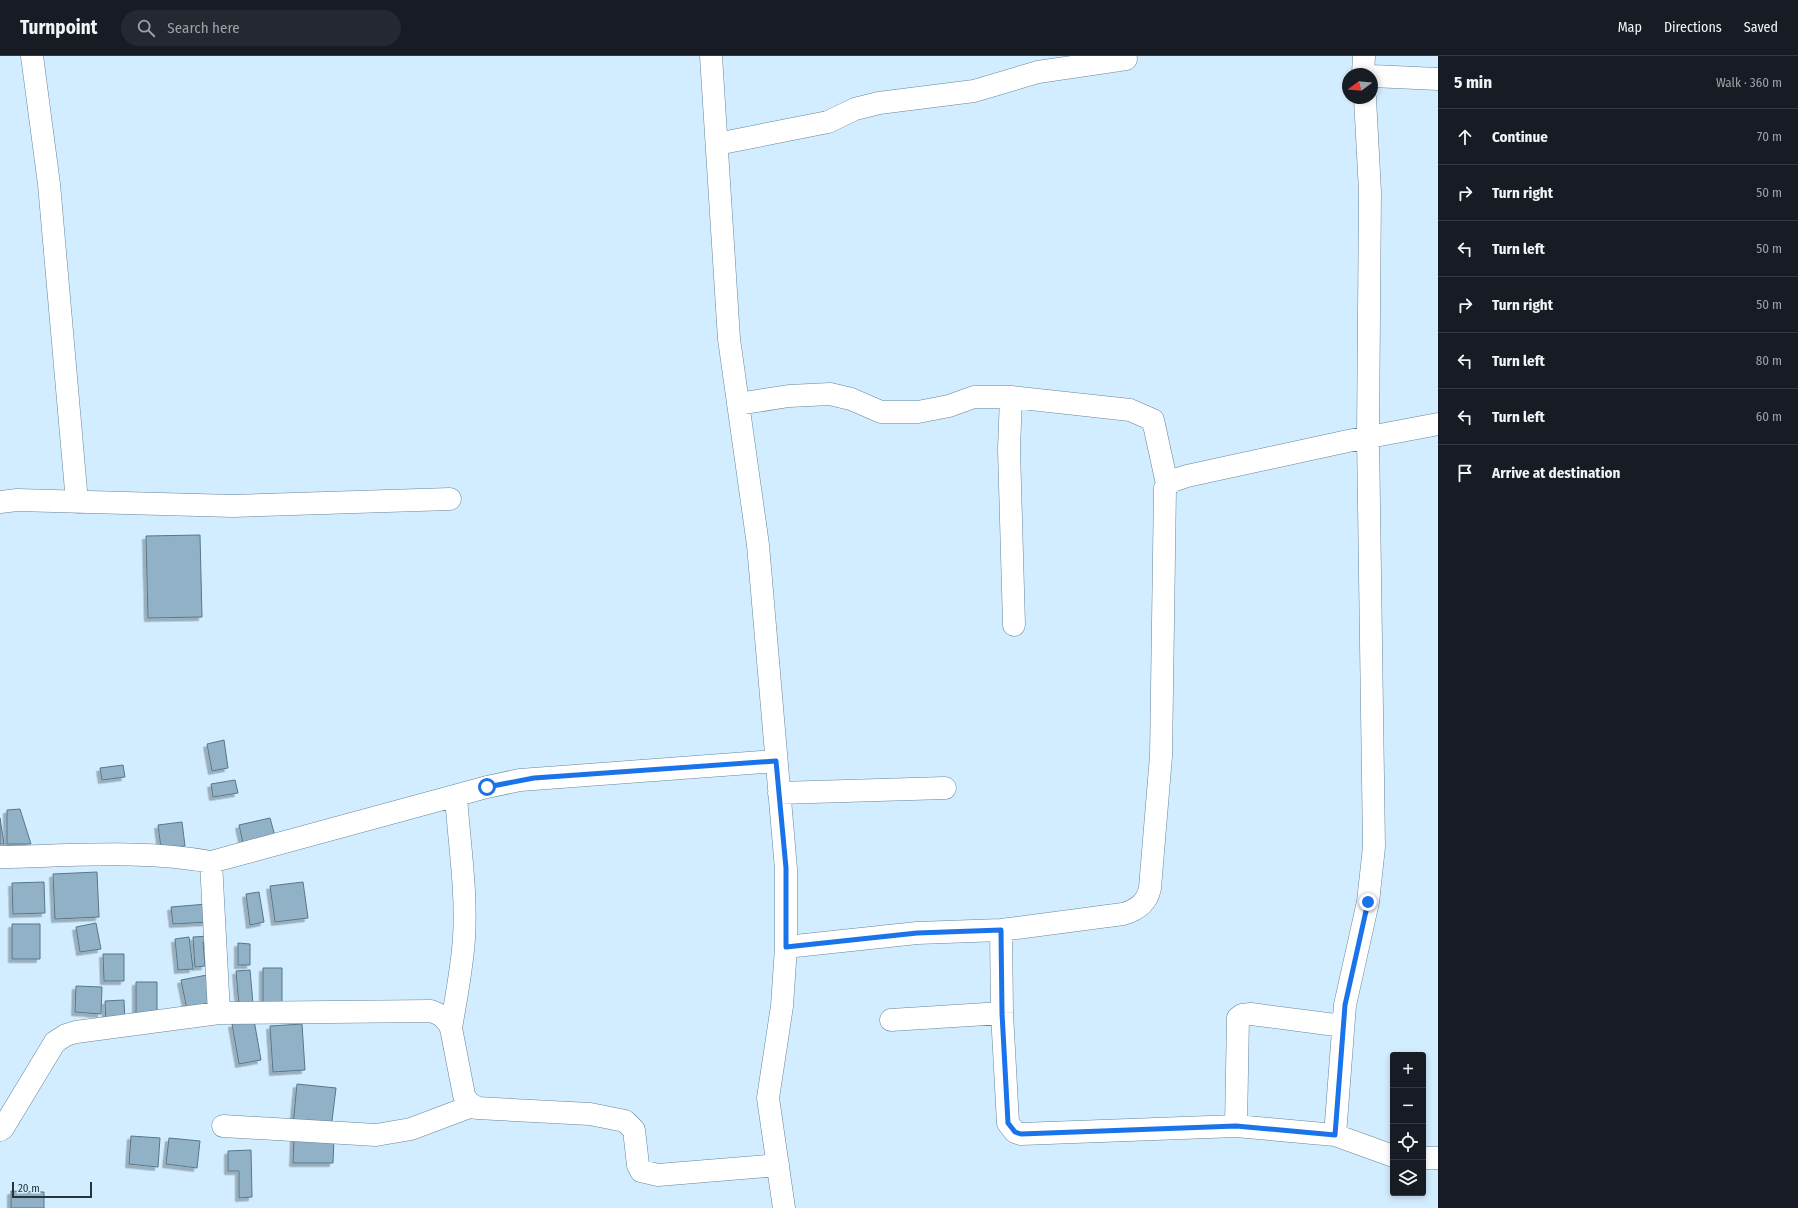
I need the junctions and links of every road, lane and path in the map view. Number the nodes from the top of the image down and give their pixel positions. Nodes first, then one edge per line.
1 (32, 56) edge
2 (711, 56) edge
3 (1364, 56) edge
4 (1126, 59) dead end
5 (1363, 68) edge
6 (1378, 76) edge
7 (1438, 79) edge
8 (1365, 104) edge
9 (716, 144) junction
10 (1011, 397) junction
11 (738, 404) junction
12 (1438, 424) edge
13 (1368, 438) junction
14 (1167, 484) junction
15 (450, 499) dead end
16 (0, 502) edge
17 (77, 502) junction
18 (1014, 625) dead end
19 (776, 761) junction
20 (945, 788) dead end
21 (779, 793) junction
22 (456, 796) junction
23 (0, 857) edge
24 (211, 862) junction
25 (1001, 930) junction
26 (786, 947) junction
27 (219, 1013) junction
28 (1002, 1013) junction
29 (891, 1020) dead end
30 (1343, 1026) junction
31 (450, 1028) junction
32 (472, 1106) junction
33 (223, 1126) dead end
34 (1236, 1126) junction
35 (0, 1130) edge
36 (1335, 1135) junction
37 (1390, 1155) edge
38 (1426, 1158) edge
39 (1438, 1158) edge
40 (778, 1166) junction
41 (784, 1208) edge

1 - 17 street
2 - 9 street
3 - 5 street
4 - 9 street
6 - 7 street
8 - 13 street
9 - 11 street
10 - 11 street
10 - 14 street
10 - 18 street
11 - 19 street
12 - 13 street
13 - 14 street
13 - 30 street
14 - 25 street
15 - 17 street
16 - 17 street
19 - 21 street
19 - 22 street
20 - 21 street
21 - 26 street
22 - 24 street
22 - 31 street
23 - 24 street
24 - 27 street
25 - 26 street
25 - 28 street
26 - 40 street
27 - 31 street
27 - 35 street
28 - 29 street
28 - 34 street
30 - 34 street
30 - 36 street
31 - 32 street
32 - 33 street
32 - 40 street
34 - 36 street
36 - 37 street
38 - 39 street
40 - 41 street

